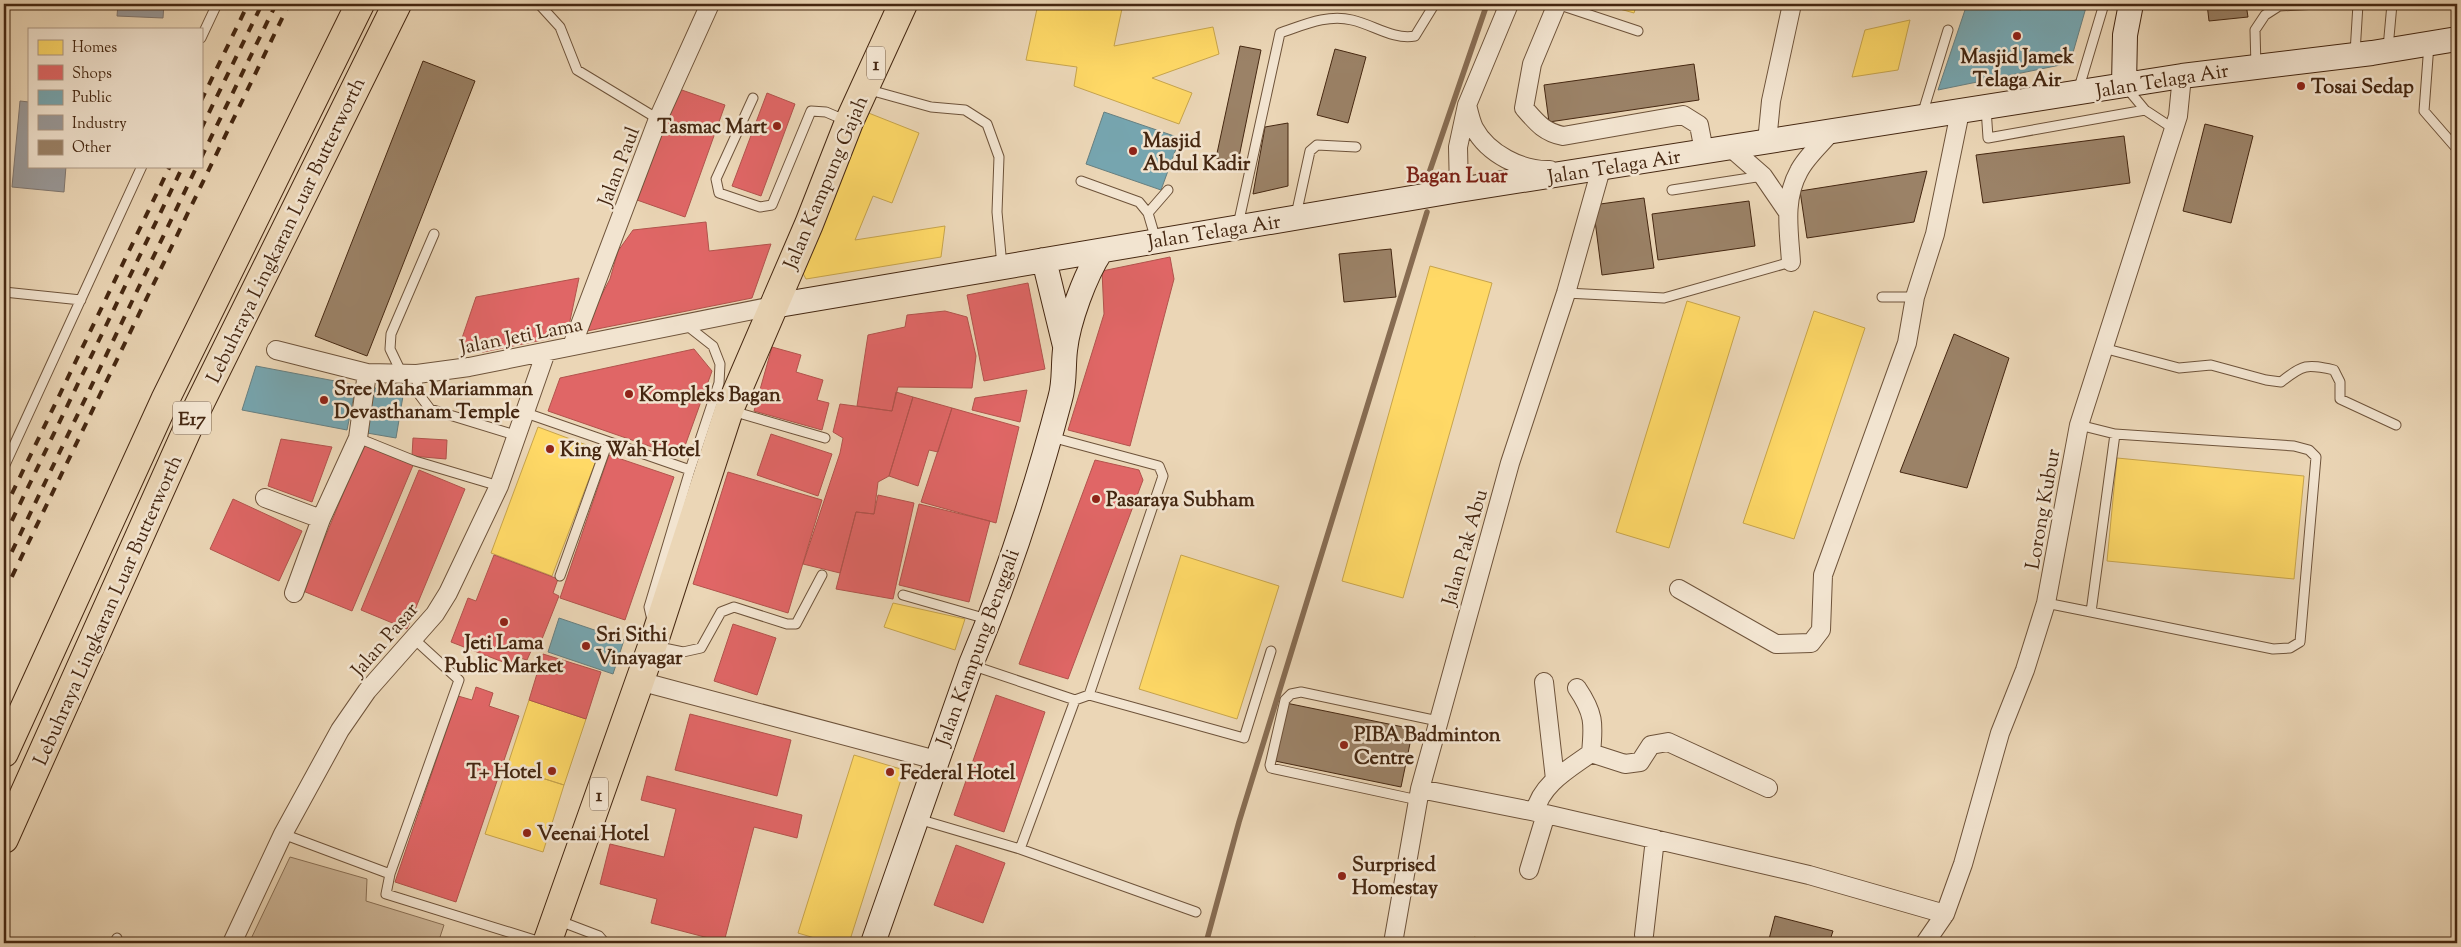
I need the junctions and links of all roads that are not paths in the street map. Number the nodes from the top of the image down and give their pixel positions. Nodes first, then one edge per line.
1 (217, 4) edge
2 (360, 4) edge
3 (397, 4) edge
4 (539, 4) edge
5 (710, 4) edge
6 (901, 4) edge
7 (1437, 4) edge
8 (1557, 4) edge
9 (1792, 4) edge
10 (2104, 4) edge
11 (2132, 4) edge
12 (2318, 4) edge
13 (2358, 4) edge
14 (2392, 4) edge
15 (1502, 5) edge
16 (1948, 30) dead end
17 (1638, 31) dead end
18 (202, 36) edge
19 (2457, 39) edge
20 (2429, 44) junction
21 (2387, 51) junction
22 (2355, 55) junction
23 (2256, 67) junction
24 (2182, 76) junction
25 (2124, 85) junction
26 (865, 88) junction
27 (2077, 93) junction
28 (753, 98) dead end
29 (1467, 105) junction
30 (1986, 108) junction
31 (2145, 110) junction
32 (1960, 112) junction
33 (1921, 118) junction
34 (658, 119) junction
35 (849, 122) junction
36 (2174, 129) junction
37 (1831, 132) junction
38 (1767, 142) junction
39 (1356, 147) dead end
40 (1731, 148) junction
41 (2457, 149) edge
42 (1704, 151) junction
43 (141, 168) edge
44 (1601, 169) junction
45 (1763, 176) junction
46 (1081, 181) dead end
47 (1168, 190) dead end
48 (1459, 190) junction
49 (1672, 190) dead end
50 (1787, 211) junction
51 (1148, 213) junction
52 (1295, 218) junction
53 (1238, 228) junction
54 (434, 234) dead end
55 (1156, 240) junction
56 (1101, 251) junction
57 (1044, 260) junction
58 (1791, 262) joint
59 (1002, 267) junction
60 (4, 292) edge
61 (1566, 293) junction
62 (1915, 296) junction
63 (1882, 297) dead end
64 (81, 300) junction
65 (773, 306) junction
66 (685, 324) junction
67 (572, 346) junction
68 (1065, 348) junction
69 (2103, 348) junction
70 (276, 350) dead end
71 (546, 352) junction
72 (367, 373) junction
73 (409, 374) junction
74 (729, 410) junction
75 (526, 413) junction
76 (2079, 425) junction
77 (2396, 425) dead end
78 (2115, 434) junction
79 (518, 436) junction
80 (1050, 437) junction
81 (358, 438) junction
82 (825, 438) dead end
83 (608, 442) junction
84 (4, 466) edge
85 (690, 470) junction
86 (500, 486) junction
87 (265, 498) dead end
88 (321, 519) junction
89 (822, 575) dead end
90 (560, 576) dead end
91 (1679, 590) dead end
92 (294, 593) dead end
93 (903, 595) dead end
94 (2046, 603) junction
95 (2091, 612) junction
96 (990, 619) junction
97 (413, 638) junction
98 (654, 640) junction
99 (1271, 651) dead end
100 (971, 664) junction
101 (639, 682) junction
102 (1544, 682) dead end
103 (1577, 688) dead end
104 (1088, 695) junction
105 (1075, 700) junction
106 (1438, 721) junction
107 (1591, 752) junction
108 (4, 754) edge
109 (936, 760) junction
110 (1556, 779) junction
111 (1768, 788) dead end
112 (1419, 794) junction
113 (1540, 813) junction
114 (917, 819) junction
115 (283, 834) junction
116 (4, 840) edge
117 (1655, 840) junction
118 (1020, 849) junction
119 (1528, 870) dead end
120 (390, 874) junction
121 (1196, 912) dead end
122 (1945, 914) junction
123 (549, 935) edge
124 (1644, 935) dead end
125 (232, 943) edge
126 (605, 943) edge
127 (873, 943) edge
128 (1394, 943) edge
129 (1925, 943) edge

1 - 18 lane
2 - 108 main road, Lebuhraya Lingkaran Luar Butterworth / E17
3 - 116 main road, Lebuhraya Lingkaran Luar Butterworth / E17
4 - 34 lane
5 - 34 street, Jalan Paul
6 - 26 main road, Jalan Kampung Gajah / 1
7 - 53 lane
8 - 17 lane
8 - 42 street
9 - 38 street
10 - 27 lane
11 - 25 street
12 - 23 lane
13 - 22 lane
14 - 21 lane
15 - 29 street
16 - 33 lane
19 - 20 street, Jalan Telaga Air
20 - 21 street, Jalan Telaga Air
20 - 41 lane
21 - 22 street, Jalan Telaga Air
22 - 23 street, Jalan Telaga Air
23 - 24 street, Jalan Telaga Air
24 - 25 street, Jalan Telaga Air
24 - 36 street, Lorong Kubur
25 - 27 street, Jalan Telaga Air
25 - 31 lane
26 - 35 main road, Jalan Kampung Gajah / 1
26 - 59 lane
27 - 30 street, Jalan Telaga Air
28 - 35 lane
29 - 44 street
29 - 48 street
30 - 31 lane
30 - 32 street, Jalan Telaga Air
31 - 36 lane
32 - 33 street, Jalan Telaga Air
32 - 62 street
33 - 37 street, Jalan Telaga Air
34 - 67 street, Jalan Paul
35 - 65 main road, Jalan Kampung Gajah / 1
36 - 69 street, Lorong Kubur
37 - 38 street, Jalan Telaga Air
37 - 50 street
38 - 40 street, Jalan Telaga Air
39 - 52 lane
40 - 42 street, Jalan Telaga Air
40 - 45 street
42 - 44 street, Jalan Telaga Air
43 - 64 lane
44 - 48 street, Jalan Telaga Air
44 - 61 street, Jalan Pak Abu
45 - 49 lane
45 - 50 street
46 - 51 lane
47 - 51 lane
48 - 52 street, Jalan Telaga Air
50 - 58 street
51 - 55 lane
52 - 53 street, Jalan Telaga Air
53 - 55 street, Jalan Telaga Air
54 - 73 lane
55 - 56 street, Jalan Telaga Air
56 - 57 street, Jalan Telaga Air
56 - 68 street
57 - 59 street, Jalan Telaga Air
57 - 68 street
58 - 61 lane
59 - 65 street, Jalan Telaga Air
60 - 64 lane
61 - 106 street, Jalan Pak Abu
62 - 63 lane
62 - 91 street
64 - 84 lane
65 - 66 street, Jalan Jeti Lama
65 - 74 main road, 1
66 - 67 street, Jalan Jeti Lama
66 - 85 lane
67 - 71 street, Jalan Jeti Lama
68 - 80 street, Jalan Kampung Benggali
69 - 76 street, Lorong Kubur
69 - 77 lane
70 - 72 street, Jalan Jeti Lama
71 - 73 street, Jalan Jeti Lama
71 - 75 street, Jalan Pasar
72 - 73 street, Jalan Jeti Lama
72 - 81 street
73 - 79 lane
74 - 82 lane
74 - 98 main road, 1
75 - 79 street, Jalan Pasar
75 - 83 lane
76 - 78 lane
76 - 94 street, Lorong Kubur
78 - 95 lane
78 - 95 lane
79 - 86 street, Jalan Pasar
80 - 96 street, Jalan Kampung Benggali
80 - 104 lane
81 - 86 lane
81 - 88 street
83 - 85 lane
83 - 90 lane
85 - 98 lane
86 - 97 street, Jalan Pasar
87 - 88 street
88 - 92 street
89 - 98 lane
93 - 96 lane
94 - 95 lane
94 - 122 street, Lorong Kubur
96 - 100 street, Jalan Kampung Benggali
97 - 115 street, Jalan Pasar
97 - 120 lane
98 - 101 main road, 1
99 - 104 lane
100 - 105 lane
100 - 109 street, Jalan Kampung Benggali
101 - 109 street
101 - 123 main road, 1
102 - 110 street
103 - 107 street
104 - 105 lane
105 - 118 lane
106 - 112 street, Jalan Pak Abu
106 - 112 lane
107 - 110 street
107 - 111 street
109 - 114 street, Jalan Kampung Benggali
110 - 113 street
112 - 113 street
112 - 128 street, Jalan Pak Abu
113 - 117 street
113 - 119 street
114 - 118 lane
114 - 127 street, Jalan Kampung Benggali
115 - 120 lane
115 - 125 street, Jalan Pasar
117 - 122 street
117 - 124 street
118 - 121 lane
120 - 123 lane
122 - 129 street, Lorong Kubur
123 - 126 lane

